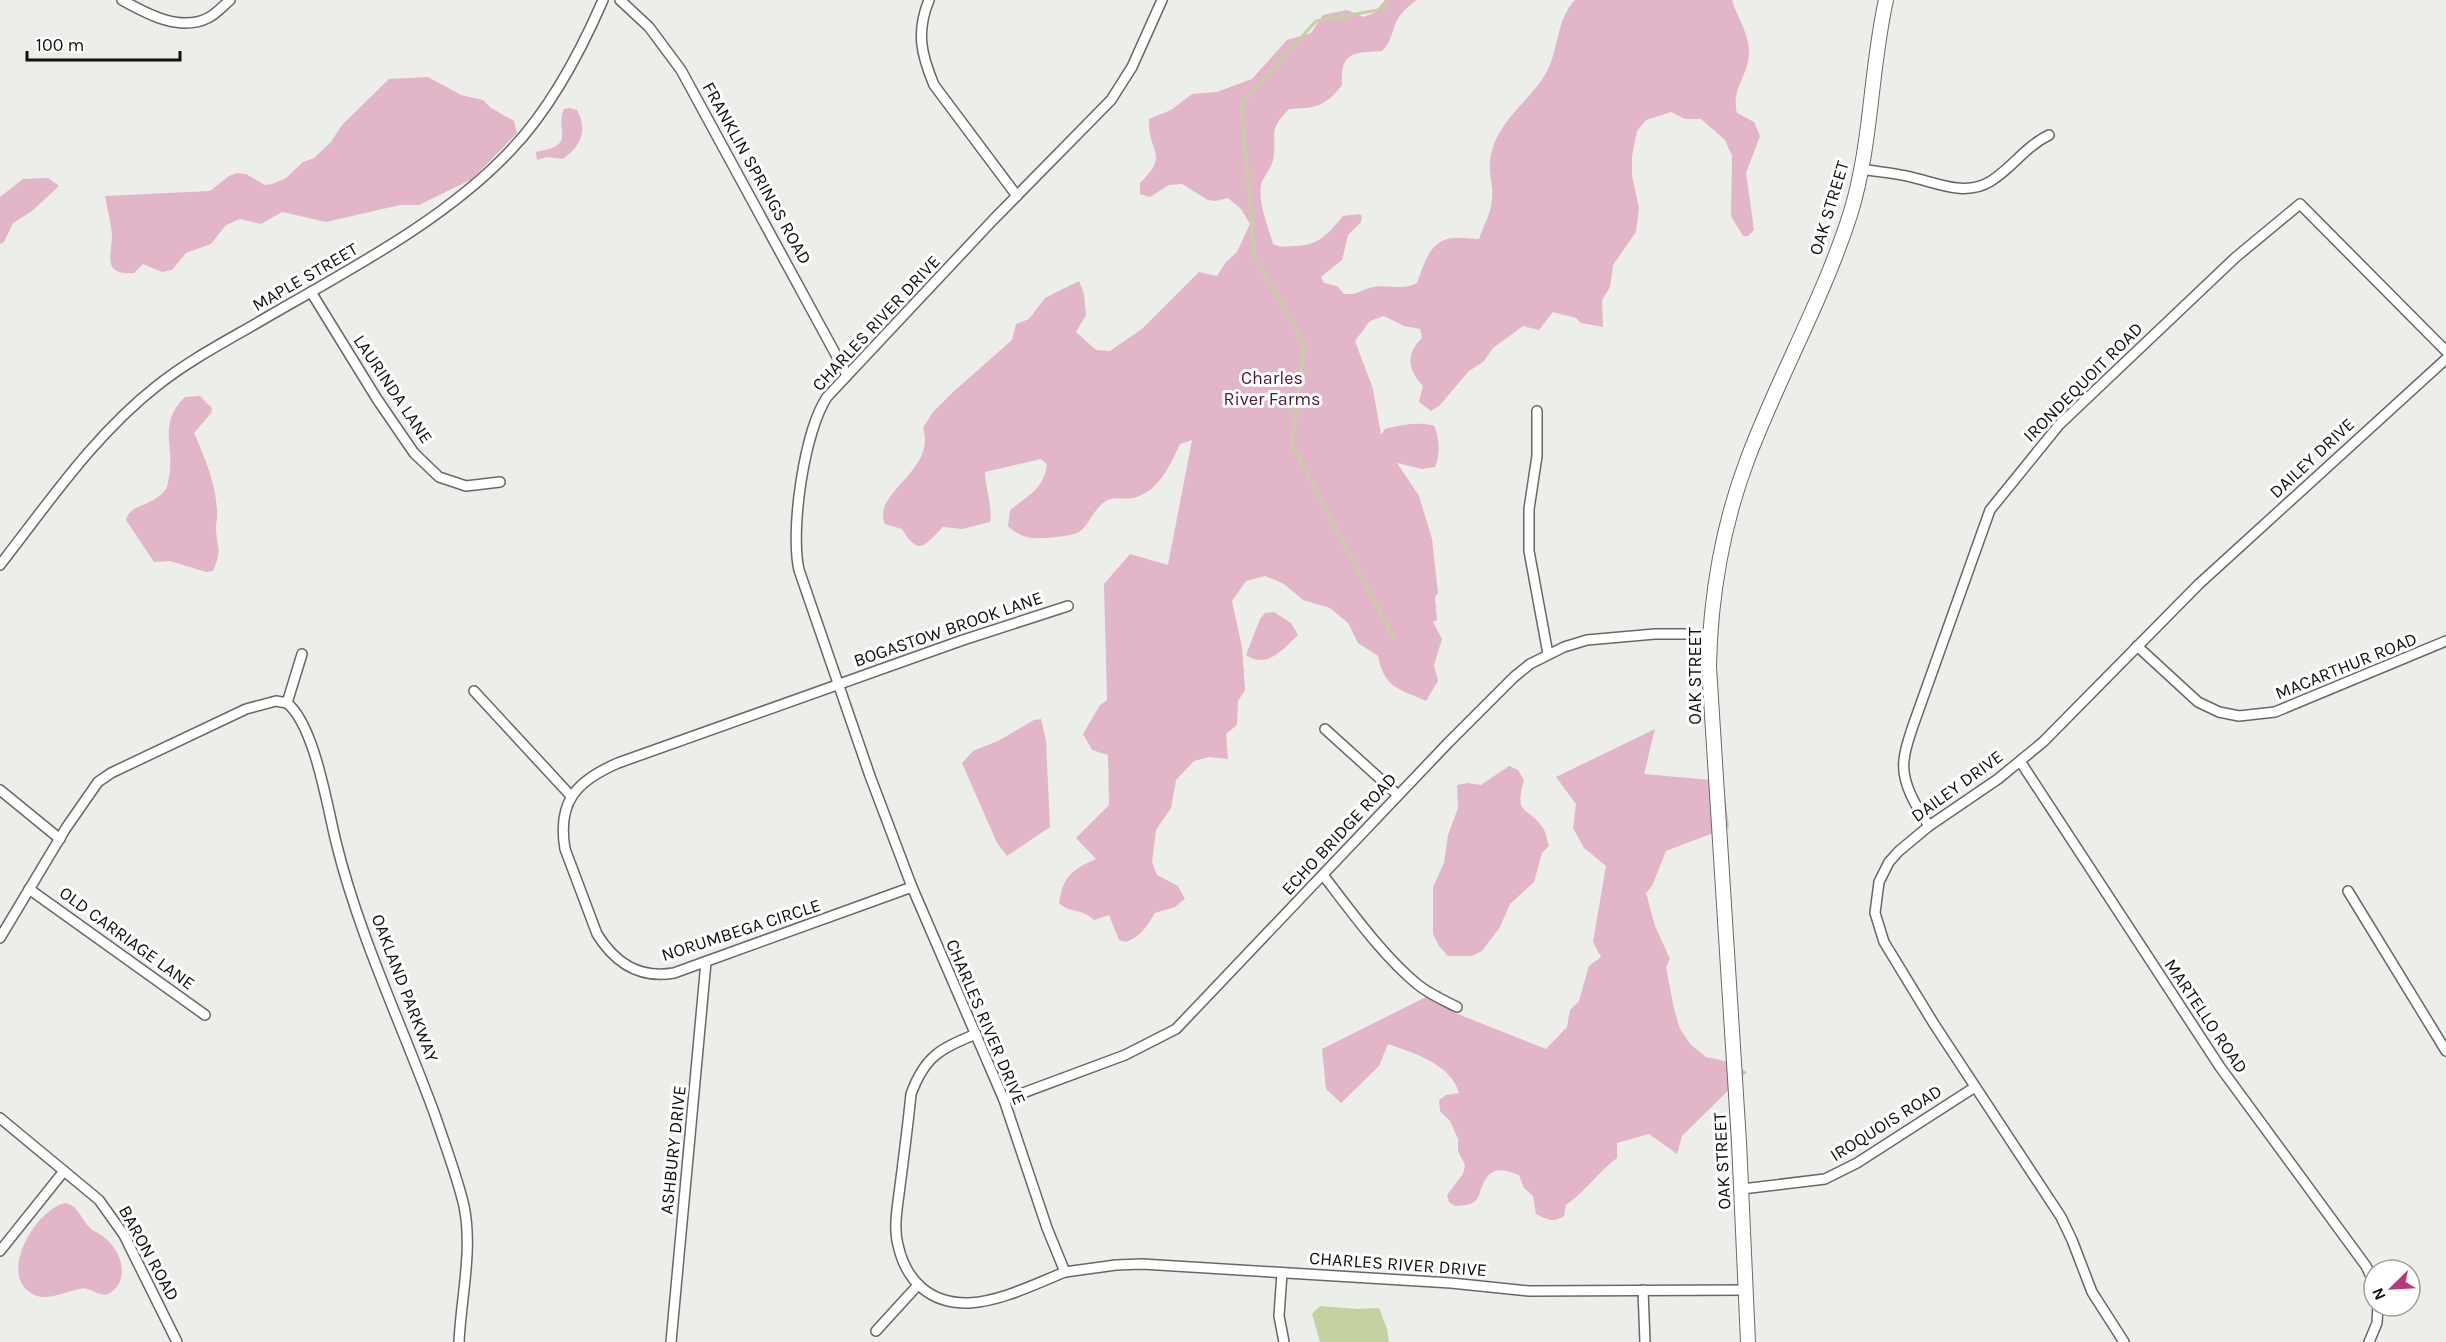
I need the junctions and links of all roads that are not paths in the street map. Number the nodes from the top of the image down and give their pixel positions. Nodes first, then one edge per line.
1 (122, 0) edge
2 (230, 0) edge
3 (603, 0) edge
4 (620, 0) edge
5 (929, 0) edge
6 (1162, 0) edge
7 (1886, 0) edge
8 (2049, 135) dead end
9 (1861, 169) junction
10 (1017, 196) junction
11 (311, 292) junction
12 (2446, 351) edge
13 (2446, 358) edge
14 (847, 375) junction
15 (1537, 411) dead end
16 (500, 482) dead end
17 (0, 565) edge
18 (1068, 606) dead end
19 (1710, 634) junction
20 (2446, 641) edge
21 (2137, 646) junction
22 (302, 654) dead end
23 (1548, 654) junction
24 (839, 684) junction
25 (474, 691) dead end
26 (287, 703) junction
27 (1325, 729) dead end
28 (2020, 761) junction
29 (0, 790) edge
30 (1398, 795) junction
31 (571, 796) junction
32 (1929, 826) junction
33 (60, 839) junction
34 (1323, 875) junction
35 (912, 887) junction
36 (29, 889) junction
37 (2348, 891) dead end
38 (0, 938) edge
39 (706, 962) junction
40 (1457, 1007) dead end
41 (205, 1015) dead end
42 (976, 1034) junction
43 (2446, 1051) edge
44 (1975, 1087) junction
45 (1004, 1101) junction
46 (0, 1118) edge
47 (64, 1171) junction
48 (1742, 1189) junction
49 (0, 1251) edge
50 (2362, 1261) edge
51 (1065, 1272) junction
52 (1282, 1273) junction
53 (918, 1285) junction
54 (1643, 1290) junction
55 (1747, 1290) junction
56 (2377, 1318) edge
57 (876, 1331) dead end
58 (177, 1342) edge
59 (459, 1342) edge
60 (671, 1342) edge
61 (1284, 1342) edge
62 (1645, 1342) edge
63 (1748, 1342) edge
64 (2124, 1342) edge
65 (2369, 1342) edge

1 - 2 street
3 - 11 street, MAPLE STREET
4 - 14 street, FRANKLIN SPRINGS ROAD
5 - 10 street
6 - 10 street, CHARLES RIVER DRIVE
7 - 9 main road, OAK STREET
8 - 9 street
9 - 19 main road, OAK STREET
10 - 14 street, CHARLES RIVER DRIVE
11 - 16 street, LAURINDA LANE
11 - 17 street, MAPLE STREET
12 - 32 street, IRONDEQUOIT ROAD
13 - 21 street, DAILEY DRIVE
14 - 24 street, CHARLES RIVER DRIVE
15 - 23 street
18 - 24 street, BOGASTOW BROOK LANE
19 - 23 street, ECHO BRIDGE ROAD
19 - 48 main road, OAK STREET
20 - 21 street, MACARTHUR ROAD
21 - 28 street, DAILEY DRIVE
22 - 26 street
23 - 30 street, ECHO BRIDGE ROAD
24 - 31 street
24 - 35 street, CHARLES RIVER DRIVE
25 - 31 street
26 - 33 street
26 - 59 street, OAKLAND PARKWAY
27 - 30 street
28 - 32 street, DAILEY DRIVE
28 - 50 street, MARTELLO ROAD
29 - 33 street
30 - 34 street, ECHO BRIDGE ROAD
31 - 39 street, NORUMBEGA CIRCLE
32 - 44 street, DAILEY DRIVE
33 - 36 street
34 - 40 street
34 - 45 street, ECHO BRIDGE ROAD
35 - 39 street, NORUMBEGA CIRCLE
35 - 42 street, CHARLES RIVER DRIVE
36 - 38 street
36 - 41 street, OLD CARRIAGE LANE
37 - 43 street
39 - 60 street, ASHBURY DRIVE
42 - 45 street, CHARLES RIVER DRIVE
42 - 53 street
44 - 48 street, IROQUOIS ROAD
44 - 64 street, DAILEY DRIVE
45 - 51 street, CHARLES RIVER DRIVE
46 - 47 street, BARON ROAD
47 - 49 street
47 - 58 street, BARON ROAD
48 - 55 main road, OAK STREET
51 - 52 street, CHARLES RIVER DRIVE
51 - 53 street
52 - 54 street, CHARLES RIVER DRIVE
52 - 61 street
53 - 57 street
54 - 55 street, CHARLES RIVER DRIVE
54 - 62 street
55 - 63 main road, OAK STREET
56 - 65 street

